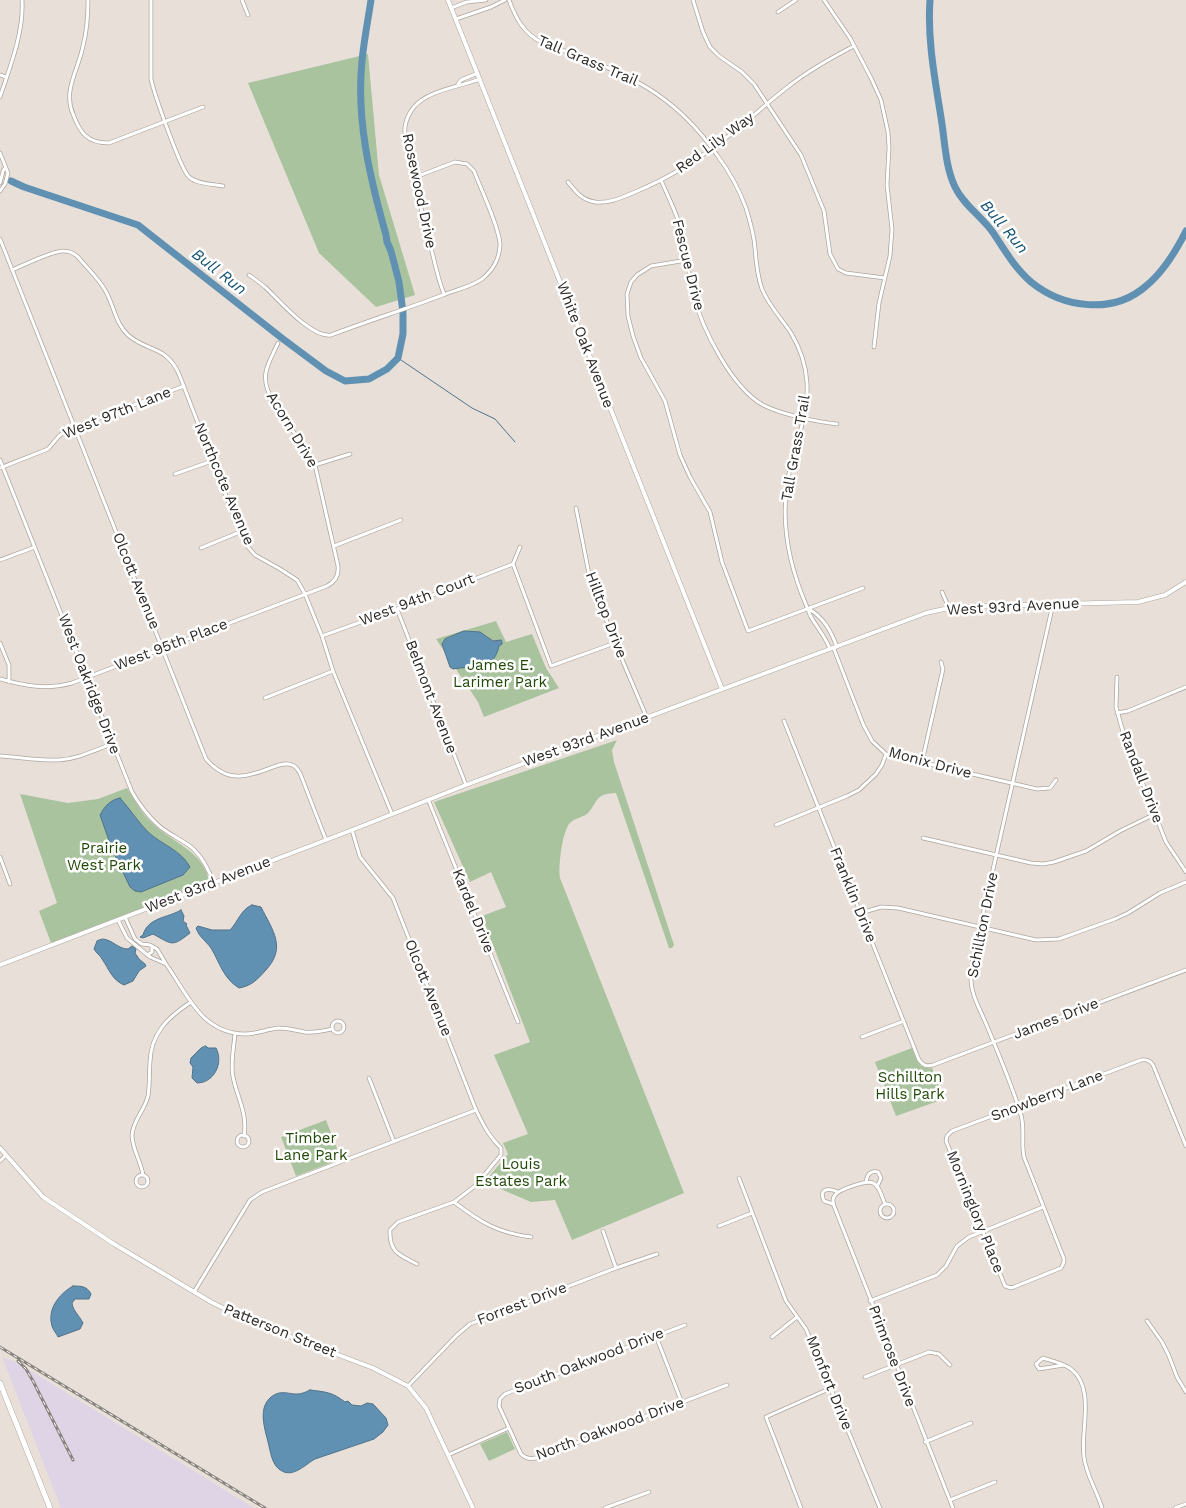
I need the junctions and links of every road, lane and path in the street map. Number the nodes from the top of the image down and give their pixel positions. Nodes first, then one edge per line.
1 (22, 0) edge
2 (88, 0) edge
3 (151, 0) edge
4 (242, 0) edge
5 (448, 0) edge
6 (486, 0) edge
7 (504, 0) edge
8 (509, 0) edge
9 (693, 0) edge
10 (796, 0) edge
11 (824, 0) edge
12 (451, 8) junction
13 (778, 12) dead end
14 (248, 15) dead end
15 (456, 18) junction
16 (854, 46) junction
17 (478, 73) junction
18 (0, 75) edge
19 (6, 77) junction
20 (481, 79) junction
21 (2, 83) edge
22 (458, 85) junction
23 (0, 97) edge
24 (767, 104) junction
25 (203, 107) dead end
26 (166, 122) junction
27 (712, 148) junction
28 (0, 153) edge
29 (413, 178) junction
30 (661, 180) junction
31 (568, 182) dead end
32 (223, 186) dead end
33 (0, 187) edge
34 (0, 239) edge
35 (687, 260) junction
36 (12, 270) junction
37 (249, 275) dead end
38 (885, 278) junction
39 (444, 294) junction
40 (278, 343) dead end
41 (874, 347) dead end
42 (184, 386) junction
43 (804, 418) junction
44 (837, 424) dead end
45 (75, 427) junction
46 (350, 454) dead end
47 (0, 460) edge
48 (212, 461) junction
49 (315, 465) junction
50 (1, 468) edge
51 (174, 474) dead end
52 (576, 508) dead end
53 (401, 520) dead end
54 (240, 532) junction
55 (334, 546) junction
56 (35, 547) junction
57 (520, 547) dead end
58 (201, 548) dead end
59 (0, 560) edge
60 (513, 564) junction
61 (336, 578) joint
62 (1186, 582) edge
63 (863, 588) dead end
64 (942, 592) dead end
65 (305, 594) junction
66 (1053, 604) junction
67 (808, 608) junction
68 (949, 608) junction
69 (397, 609) junction
70 (322, 636) junction
71 (615, 642) junction
72 (0, 643) edge
73 (163, 648) junction
74 (834, 649) junction
75 (940, 662) dead end
76 (333, 672) junction
77 (1117, 677) dead end
78 (86, 678) junction
79 (0, 680) edge
80 (9, 682) junction
81 (1186, 687) edge
82 (722, 689) junction
83 (265, 698) dead end
84 (1117, 713) junction
85 (647, 718) junction
86 (784, 721) dead end
87 (112, 744) junction
88 (886, 754) junction
89 (0, 756) edge
90 (922, 762) junction
91 (1056, 780) dead end
92 (1013, 783) junction
93 (466, 785) junction
94 (428, 800) junction
95 (818, 809) junction
96 (392, 814) junction
97 (1155, 814) junction
98 (776, 825) dead end
99 (352, 830) junction
100 (923, 838) dead end
101 (326, 840) junction
102 (0, 856) edge
103 (997, 856) junction
104 (1186, 872) edge
105 (214, 882) junction
106 (1186, 882) edge
107 (10, 884) dead end
108 (861, 913) junction
109 (125, 917) junction
110 (118, 920) junction
111 (980, 927) junction
112 (137, 943) junction
113 (152, 946) junction
114 (147, 955) junction
115 (166, 964) junction
116 (0, 965) edge
117 (1186, 970) edge
118 (191, 1002) junction
119 (904, 1021) junction
120 (518, 1022) dead end
121 (332, 1029) dead end
122 (235, 1033) junction
123 (862, 1037) dead end
124 (993, 1043) junction
125 (925, 1066) joint
126 (369, 1078) dead end
127 (1018, 1106) junction
128 (476, 1110) junction
129 (244, 1136) dead end
130 (947, 1136) joint
131 (394, 1142) junction
132 (1186, 1146) edge
133 (0, 1148) edge
134 (6, 1155) junction
135 (0, 1161) edge
136 (143, 1175) dead end
137 (739, 1178) dead end
138 (866, 1182) junction
139 (877, 1187) junction
140 (839, 1192) junction
141 (454, 1202) junction
142 (833, 1204) junction
143 (884, 1204) junction
144 (1043, 1207) junction
145 (752, 1213) junction
146 (719, 1226) dead end
147 (603, 1231) dead end
148 (983, 1231) junction
149 (531, 1237) dead end
150 (657, 1254) dead end
151 (417, 1264) dead end
152 (616, 1268) junction
153 (1008, 1287) joint
154 (194, 1292) junction
155 (870, 1301) junction
156 (797, 1317) junction
157 (1147, 1321) dead end
158 (685, 1325) dead end
159 (656, 1335) junction
160 (772, 1337) dead end
161 (896, 1364) junction
162 (950, 1365) dead end
163 (1064, 1365) junction
164 (865, 1376) dead end
165 (0, 1382) edge
166 (727, 1385) dead end
167 (408, 1386) junction
168 (831, 1388) junction
169 (1186, 1392) edge
170 (499, 1403) joint
171 (682, 1403) junction
172 (971, 1423) dead end
173 (509, 1428) junction
174 (926, 1442) junction
175 (448, 1456) junction
176 (995, 1482) dead end
177 (649, 1492) dead end
178 (950, 1500) junction
179 (1186, 1504) edge
180 (50, 1508) edge
181 (474, 1508) edge
182 (605, 1508) edge
183 (801, 1508) edge
184 (880, 1508) edge
185 (953, 1508) edge
186 (1102, 1508) edge
187 (1175, 1508) edge

1 - 19 street
2 - 26 street
3 - 26 street
4 - 14 street
5 - 12 street, White Oak Avenue
6 - 12 street
7 - 15 street
8 - 27 street, Tall Grass Trail
9 - 24 street
10 - 13 street
11 - 16 street
12 - 15 street, White Oak Avenue
15 - 17 street, White Oak Avenue
16 - 24 street, Red Lily Way
16 - 38 street
17 - 20 street, White Oak Avenue
17 - 22 street, Rosewood Drive
18 - 19 street
19 - 21 street
20 - 22 street, Rosewood Drive
20 - 82 street, White Oak Avenue
21 - 23 street
22 - 29 street, Rosewood Drive
24 - 27 street, Red Lily Way
24 - 38 street
25 - 26 street
26 - 32 street
27 - 30 street, Red Lily Way
27 - 43 street, Tall Grass Trail
28 - 33 street
29 - 39 street, Rosewood Drive
29 - 39 street
30 - 31 street, Red Lily Way
30 - 35 street, Fescue Drive
34 - 36 street, Olcott Avenue
35 - 43 street, Fescue Drive
35 - 67 street
36 - 42 street, Northcote Avenue
36 - 45 street, Olcott Avenue
37 - 39 street
38 - 41 street
40 - 49 street, Acorn Drive
42 - 45 street, West 97th Lane
42 - 48 street, Northcote Avenue
43 - 44 street, Fescue Drive
43 - 67 street, Tall Grass Trail
45 - 50 street, West 97th Lane
45 - 73 street, Olcott Avenue
46 - 49 street
47 - 50 street, West Oakridge Drive
48 - 51 street
48 - 54 street, Northcote Avenue
49 - 55 street, Acorn Drive
50 - 56 street, West Oakridge Drive
52 - 71 street, Hilltop Drive
53 - 55 street
54 - 58 street
54 - 65 street, Northcote Avenue
55 - 61 street, Acorn Drive
56 - 59 street
56 - 78 street, West Oakridge Drive
57 - 60 street
60 - 69 street, West 94th Court
60 - 71 street
61 - 65 street, West 95th Place
62 - 66 street, West 93rd Avenue
63 - 67 street
64 - 68 street
65 - 70 street, Northcote Avenue
65 - 73 street, West 95th Place
66 - 68 street, West 93rd Avenue
66 - 92 street, Schillton Drive
67 - 74 street, Tall Grass Trail
67 - 74 street, Tall Grass Trail
68 - 74 street, West 93rd Avenue
69 - 70 street, West 94th Court
69 - 93 street, Belmont Avenue
70 - 76 street, Northcote Avenue
71 - 85 street, Hilltop Drive
72 - 80 street
73 - 78 street, West 95th Place
73 - 101 street, Olcott Avenue
74 - 82 street, West 93rd Avenue
74 - 88 street, Monix Drive
75 - 90 street
76 - 83 street
76 - 96 street, Northcote Avenue
77 - 84 street, Randall Drive
78 - 80 street, West 95th Place
78 - 87 street, West Oakridge Drive
79 - 80 street, West 95th Place
81 - 84 street
82 - 85 street, West 93rd Avenue
84 - 97 street, Randall Drive
85 - 93 street, West 93rd Avenue
86 - 95 street, Franklin Drive
87 - 89 street
87 - 105 street, West Oakridge Drive
88 - 90 street, Monix Drive
88 - 95 street
90 - 92 street, Monix Drive
91 - 92 street, Monix Drive
92 - 103 street, Schillton Drive
93 - 94 street, West 93rd Avenue
94 - 96 street, West 93rd Avenue
94 - 120 street, Kardel Drive
95 - 98 street
95 - 108 street, Franklin Drive
96 - 99 street, West 93rd Avenue
97 - 103 street
97 - 104 street, Randall Drive
99 - 101 street, West 93rd Avenue
99 - 128 street, Olcott Avenue
100 - 103 street
101 - 105 street, West 93rd Avenue
102 - 107 street
103 - 111 street, Schillton Drive
105 - 109 street, West 93rd Avenue
106 - 111 street
108 - 111 street
108 - 119 street, Franklin Drive
109 - 110 street, West 93rd Avenue
109 - 112 street
110 - 112 street
110 - 116 street, West 93rd Avenue
111 - 124 street, Schillton Drive
112 - 113 street
112 - 114 street
113 - 114 street
113 - 115 street
114 - 115 street
115 - 118 street
117 - 124 street, James Drive
118 - 122 street
118 - 136 street
119 - 123 street
119 - 125 street, Franklin Drive
121 - 122 street
122 - 129 street
124 - 125 street, James Drive
124 - 127 street, Schillton Drive
126 - 131 street
127 - 130 street, Snowberry Lane
127 - 132 street, Snowberry Lane
127 - 144 street, Schillton Drive
128 - 131 street
128 - 141 street, Olcott Avenue
130 - 148 street, Morninglory Place
131 - 154 street
133 - 134 street, Patterson Street
134 - 135 street
134 - 154 street, Patterson Street
137 - 145 street, Monfort Drive
138 - 139 street
138 - 139 street, Primrose Drive
138 - 140 street, Primrose Drive
139 - 143 street, Primrose Drive
140 - 142 street
140 - 142 street, Primrose Drive
141 - 149 street
141 - 151 street
142 - 155 street, Primrose Drive
143 - 143 street, Primrose Drive
144 - 148 street
144 - 153 street, Schillton Drive
145 - 146 street
145 - 156 street, Monfort Drive
147 - 152 street
148 - 153 street, Morninglory Place
148 - 155 street
150 - 152 street, Forrest Drive
152 - 167 street, Forrest Drive
154 - 167 street, Patterson Street
155 - 161 street, Primrose Drive
156 - 160 street
156 - 168 street, Monfort Drive
157 - 169 street
158 - 159 street, South Oakwood Drive
159 - 170 street, South Oakwood Drive
159 - 171 street
161 - 162 street
161 - 164 street
161 - 174 street, Primrose Drive
163 - 163 street
163 - 186 street
165 - 180 highway
166 - 171 street, North Oakwood Drive
167 - 175 street, Patterson Street
168 - 183 street
168 - 184 street, Monfort Drive
170 - 173 street, North Oakwood Drive
171 - 173 street, North Oakwood Drive
172 - 174 street
173 - 175 street
174 - 178 street, Primrose Drive
175 - 181 street, Patterson Street
176 - 178 street
177 - 182 street
178 - 185 street, Primrose Drive
179 - 187 street

